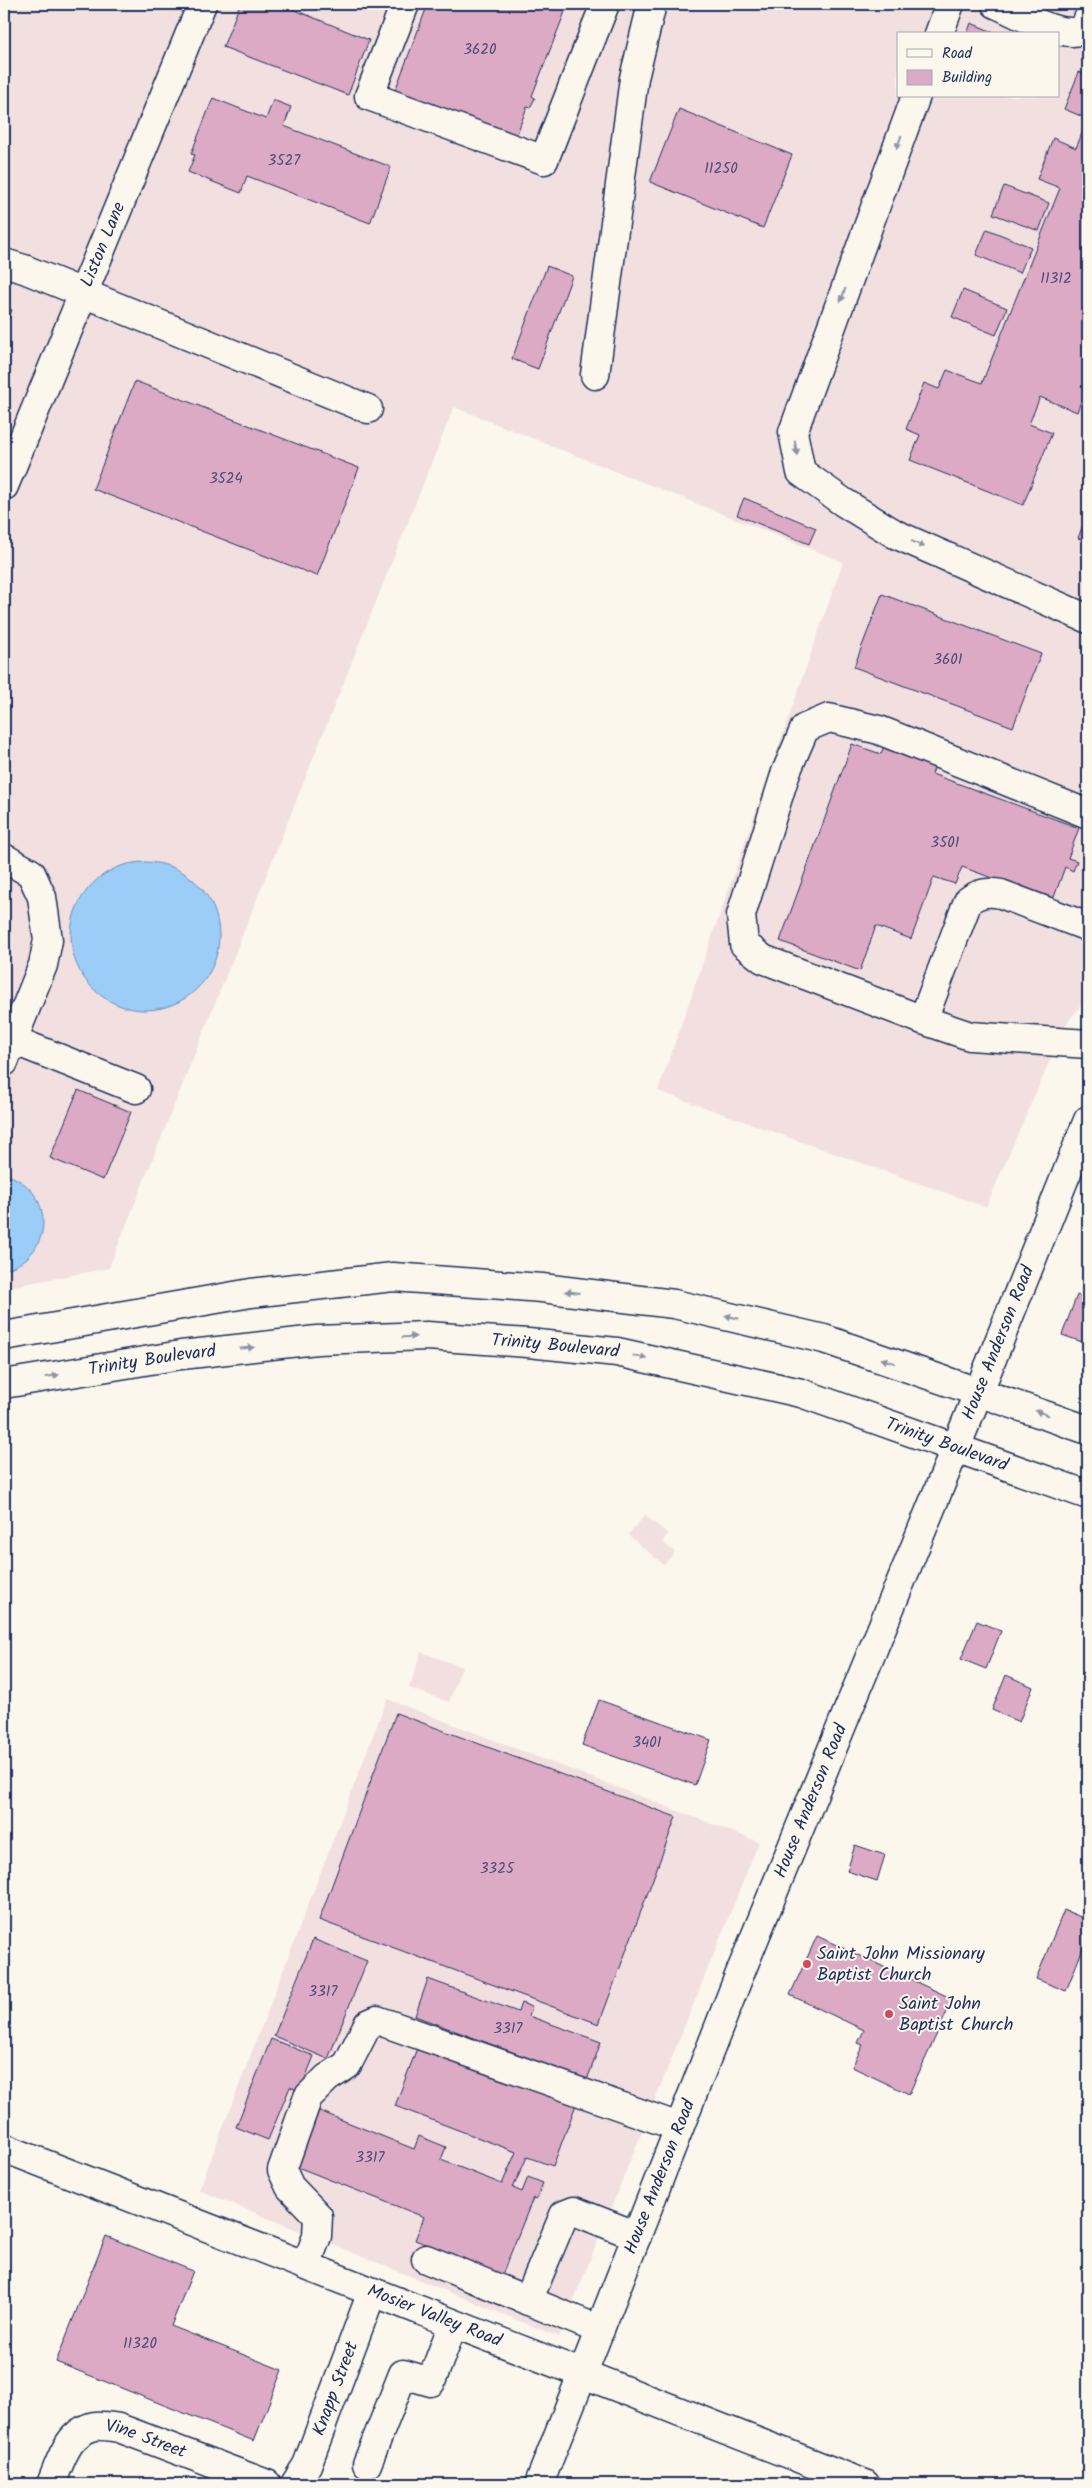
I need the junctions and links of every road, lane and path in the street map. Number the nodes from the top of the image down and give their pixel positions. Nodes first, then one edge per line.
1 (202, 4) edge
2 (606, 4) edge
3 (652, 4) edge
4 (950, 4) edge
5 (996, 4) edge
6 (396, 6) edge
7 (1088, 19) edge
8 (940, 32) edge
9 (915, 98) edge
10 (4, 263) edge
11 (82, 294) junction
12 (595, 375) dead end
13 (368, 409) dead end
14 (4, 486) edge
15 (1088, 619) edge
16 (1088, 814) edge
17 (4, 858) edge
18 (1088, 924) edge
19 (923, 1020) junction
20 (1088, 1044) edge
21 (8, 1051) edge
22 (136, 1089) dead end
23 (1088, 1120) edge
24 (4, 1336) edge
25 (4, 1384) edge
26 (979, 1391) junction
27 (1088, 1430) edge
28 (956, 1447) junction
29 (1088, 1494) edge
30 (679, 2127) junction
31 (4, 2148) edge
32 (637, 2236) junction
33 (426, 2259) dead end
34 (306, 2266) junction
35 (372, 2292) junction
36 (528, 2300) junction
37 (453, 2324) junction
38 (600, 2330) junction
39 (582, 2375) junction
40 (367, 2464) dead end
41 (51, 2484) edge
42 (267, 2484) edge
43 (295, 2484) edge
44 (538, 2484) edge
45 (866, 2484) edge

1 - 11 street, Liston Lane
2 - 6 street
3 - 12 street
4 - 8 street
5 - 7 street
9 -> 15 street
10 - 11 street
11 - 13 street
11 - 14 street, Liston Lane
16 - 19 street
17 - 21 street
18 - 19 street
19 - 20 street
21 - 22 street
23 - 26 street, House Anderson Road
26 -> 24 street
25 -> 28 street, Trinity Boulevard
27 -> 26 street
26 - 28 street, House Anderson Road
28 - 29 street, Trinity Boulevard
28 - 30 street, House Anderson Road
30 - 32 street, House Anderson Road
30 - 34 street
31 - 34 street, Mosier Valley Road
32 - 36 street
32 - 38 street, House Anderson Road
33 - 36 street
34 - 35 street, Mosier Valley Road
35 - 37 street, Mosier Valley Road
35 - 43 street, Knapp Street
36 - 38 street
37 - 39 street, Mosier Valley Road
37 - 40 street
38 - 39 street, House Anderson Road
39 - 44 street, House Anderson Road
39 - 45 street, Mosier Valley Road
41 - 42 street, Vine Street

